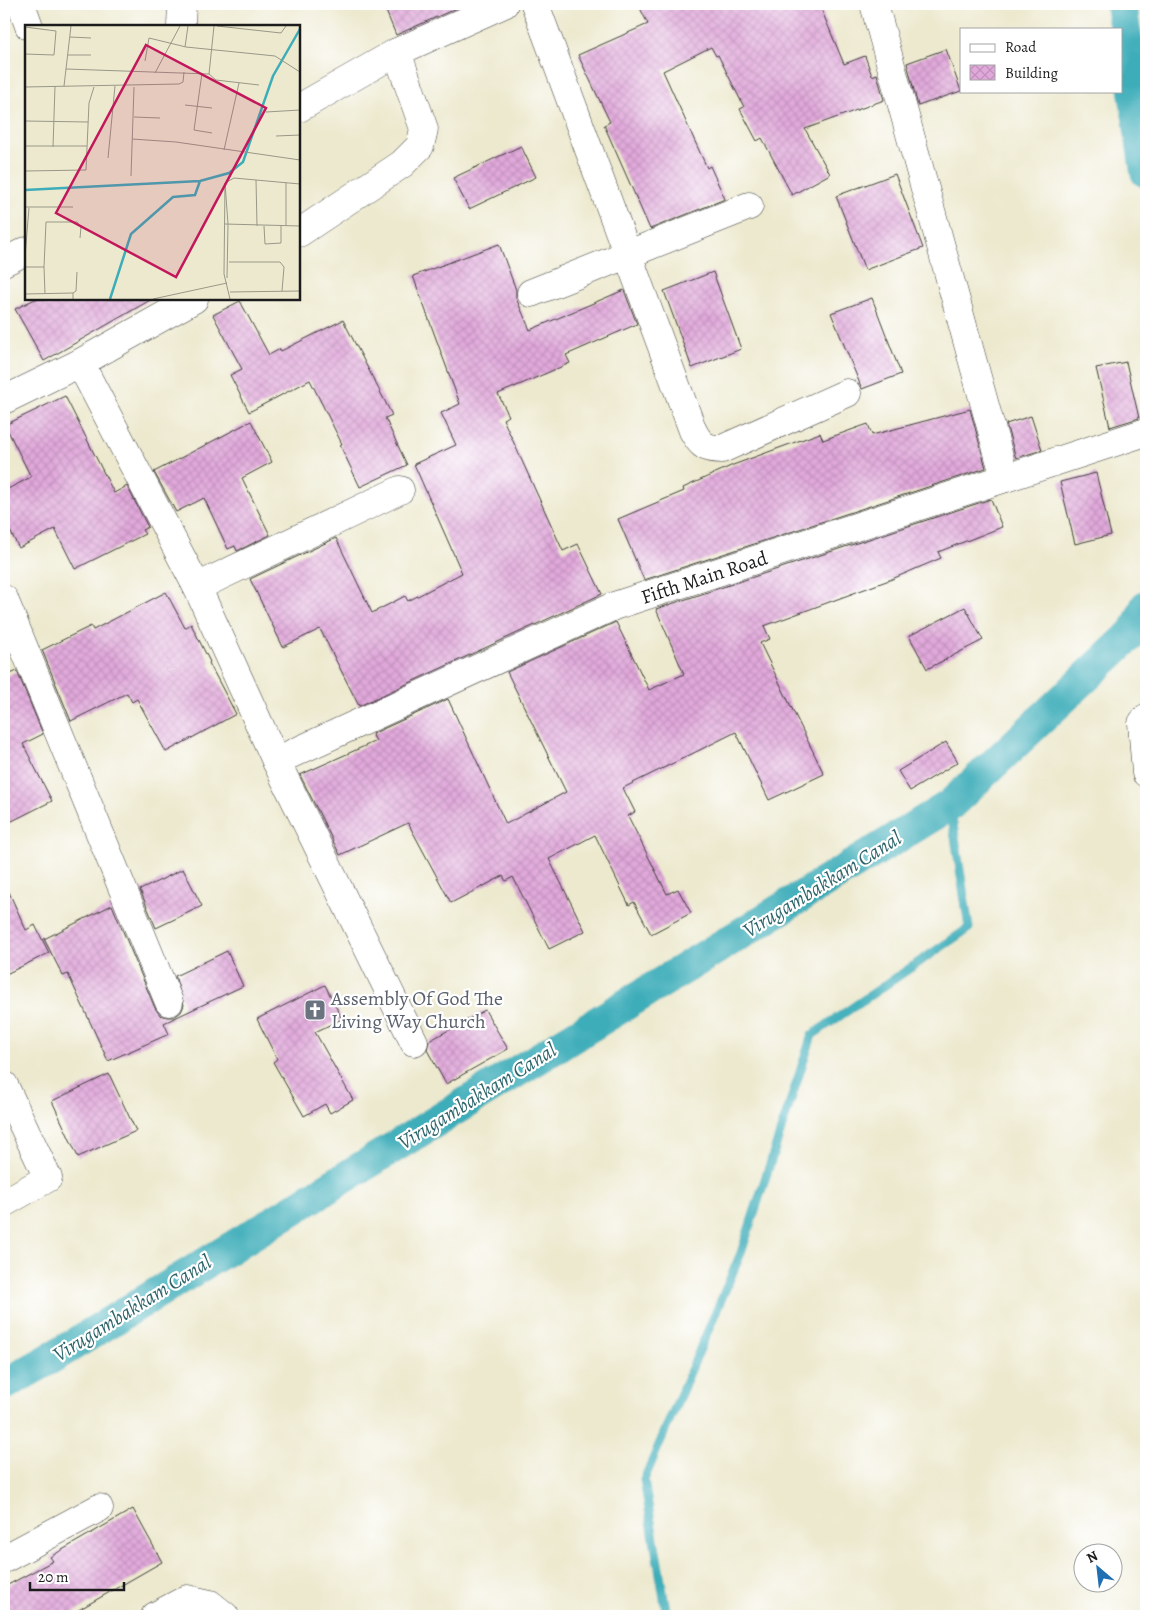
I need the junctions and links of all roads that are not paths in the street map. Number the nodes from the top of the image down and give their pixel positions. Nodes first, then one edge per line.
1 (22, 4) edge
2 (182, 4) edge
3 (504, 4) edge
4 (535, 4) edge
5 (874, 4) edge
6 (28, 25) edge
7 (181, 25) edge
8 (397, 52) junction
9 (300, 107) edge
10 (749, 206) dead end
11 (300, 232) edge
12 (25, 252) edge
13 (628, 255) junction
14 (4, 262) edge
15 (531, 293) dead end
16 (192, 300) edge
17 (80, 363) junction
18 (847, 393) dead end
19 (4, 400) edge
20 (1146, 432) edge
21 (1005, 478) junction
22 (400, 490) dead end
23 (196, 587) junction
24 (4, 599) edge
25 (1145, 722) edge
26 (276, 761) junction
27 (1146, 773) edge
28 (169, 1002) dead end
29 (414, 1042) dead end
30 (4, 1084) edge
31 (4, 1203) edge
32 (99, 1508) dead end
33 (4, 1560) edge
34 (155, 1616) edge
35 (225, 1616) edge

1 - 6 street
2 - 7 street
3 - 8 street
4 - 13 street
5 - 21 street
8 - 9 street
8 - 11 street
10 - 13 street
12 - 14 street
13 - 15 street
13 - 18 street
16 - 17 street
17 - 19 street
17 - 23 street
20 - 21 street, Fifth Main Road
21 - 26 street, Fifth Main Road
22 - 23 street
23 - 26 street
24 - 28 street
25 - 27 street
26 - 29 street
30 - 31 street
32 - 33 street
34 - 35 street

